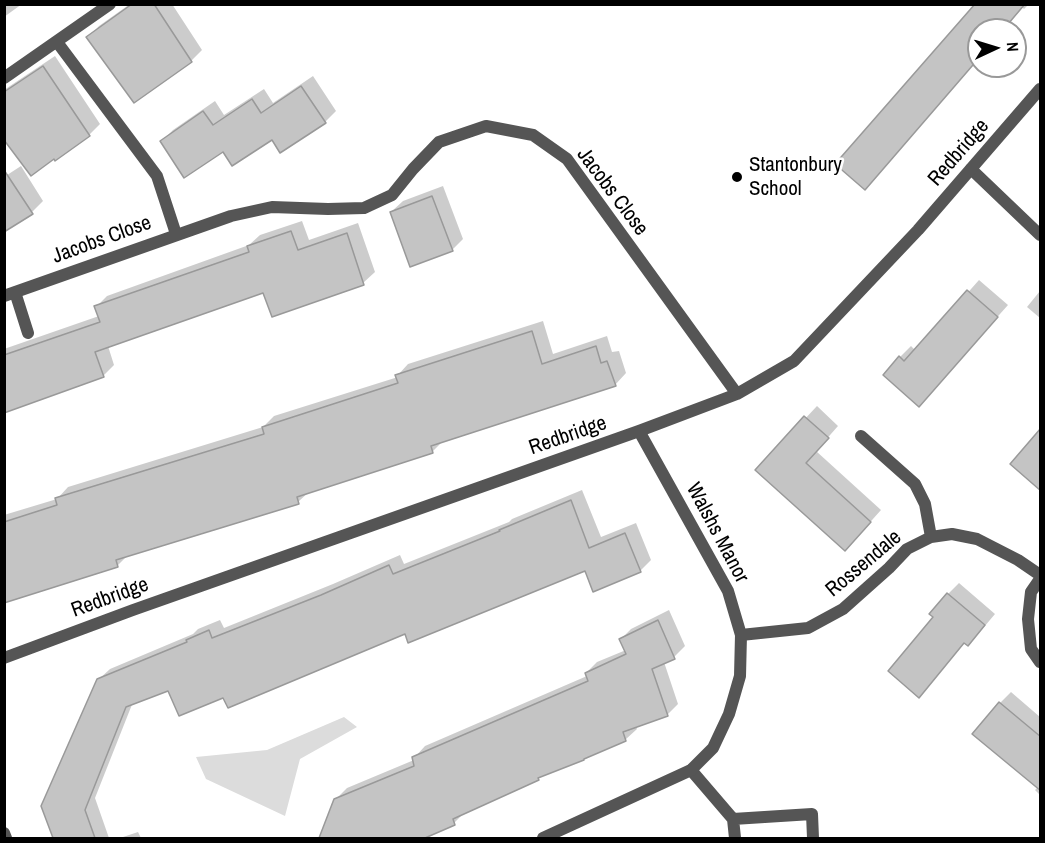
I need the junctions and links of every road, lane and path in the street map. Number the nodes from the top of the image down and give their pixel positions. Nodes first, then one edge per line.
1 (111, 4) edge
2 (57, 42) junction
3 (4, 78) edge
4 (1041, 89) edge
5 (971, 169) junction
6 (176, 234) junction
7 (1041, 235) edge
8 (10, 294) edge
9 (28, 333) dead end
10 (737, 394) junction
11 (639, 431) junction
12 (861, 436) dead end
13 (931, 537) junction
14 (1041, 577) edge
15 (741, 635) junction
16 (4, 658) edge
17 (1041, 662) edge
18 (691, 770) junction
19 (733, 819) junction
20 (4, 833) edge
21 (6, 838) edge
22 (543, 838) edge
23 (735, 838) edge
24 (813, 838) edge

1 - 2 street
2 - 3 street
2 - 6 street
4 - 5 street, Redbridge
5 - 7 street
5 - 10 street, Redbridge
6 - 8 street, Jacobs Close
6 - 10 street, Jacobs Close
8 - 9 street
10 - 11 street, Redbridge
11 - 15 street, Walshs Manor
11 - 16 street, Redbridge
12 - 13 street
13 - 14 street, Rossendale
13 - 15 street, Rossendale
14 - 17 street
15 - 18 street, Walshs Manor
18 - 19 street
18 - 22 street, Walshs Manor
19 - 23 street
19 - 24 street
20 - 21 street

